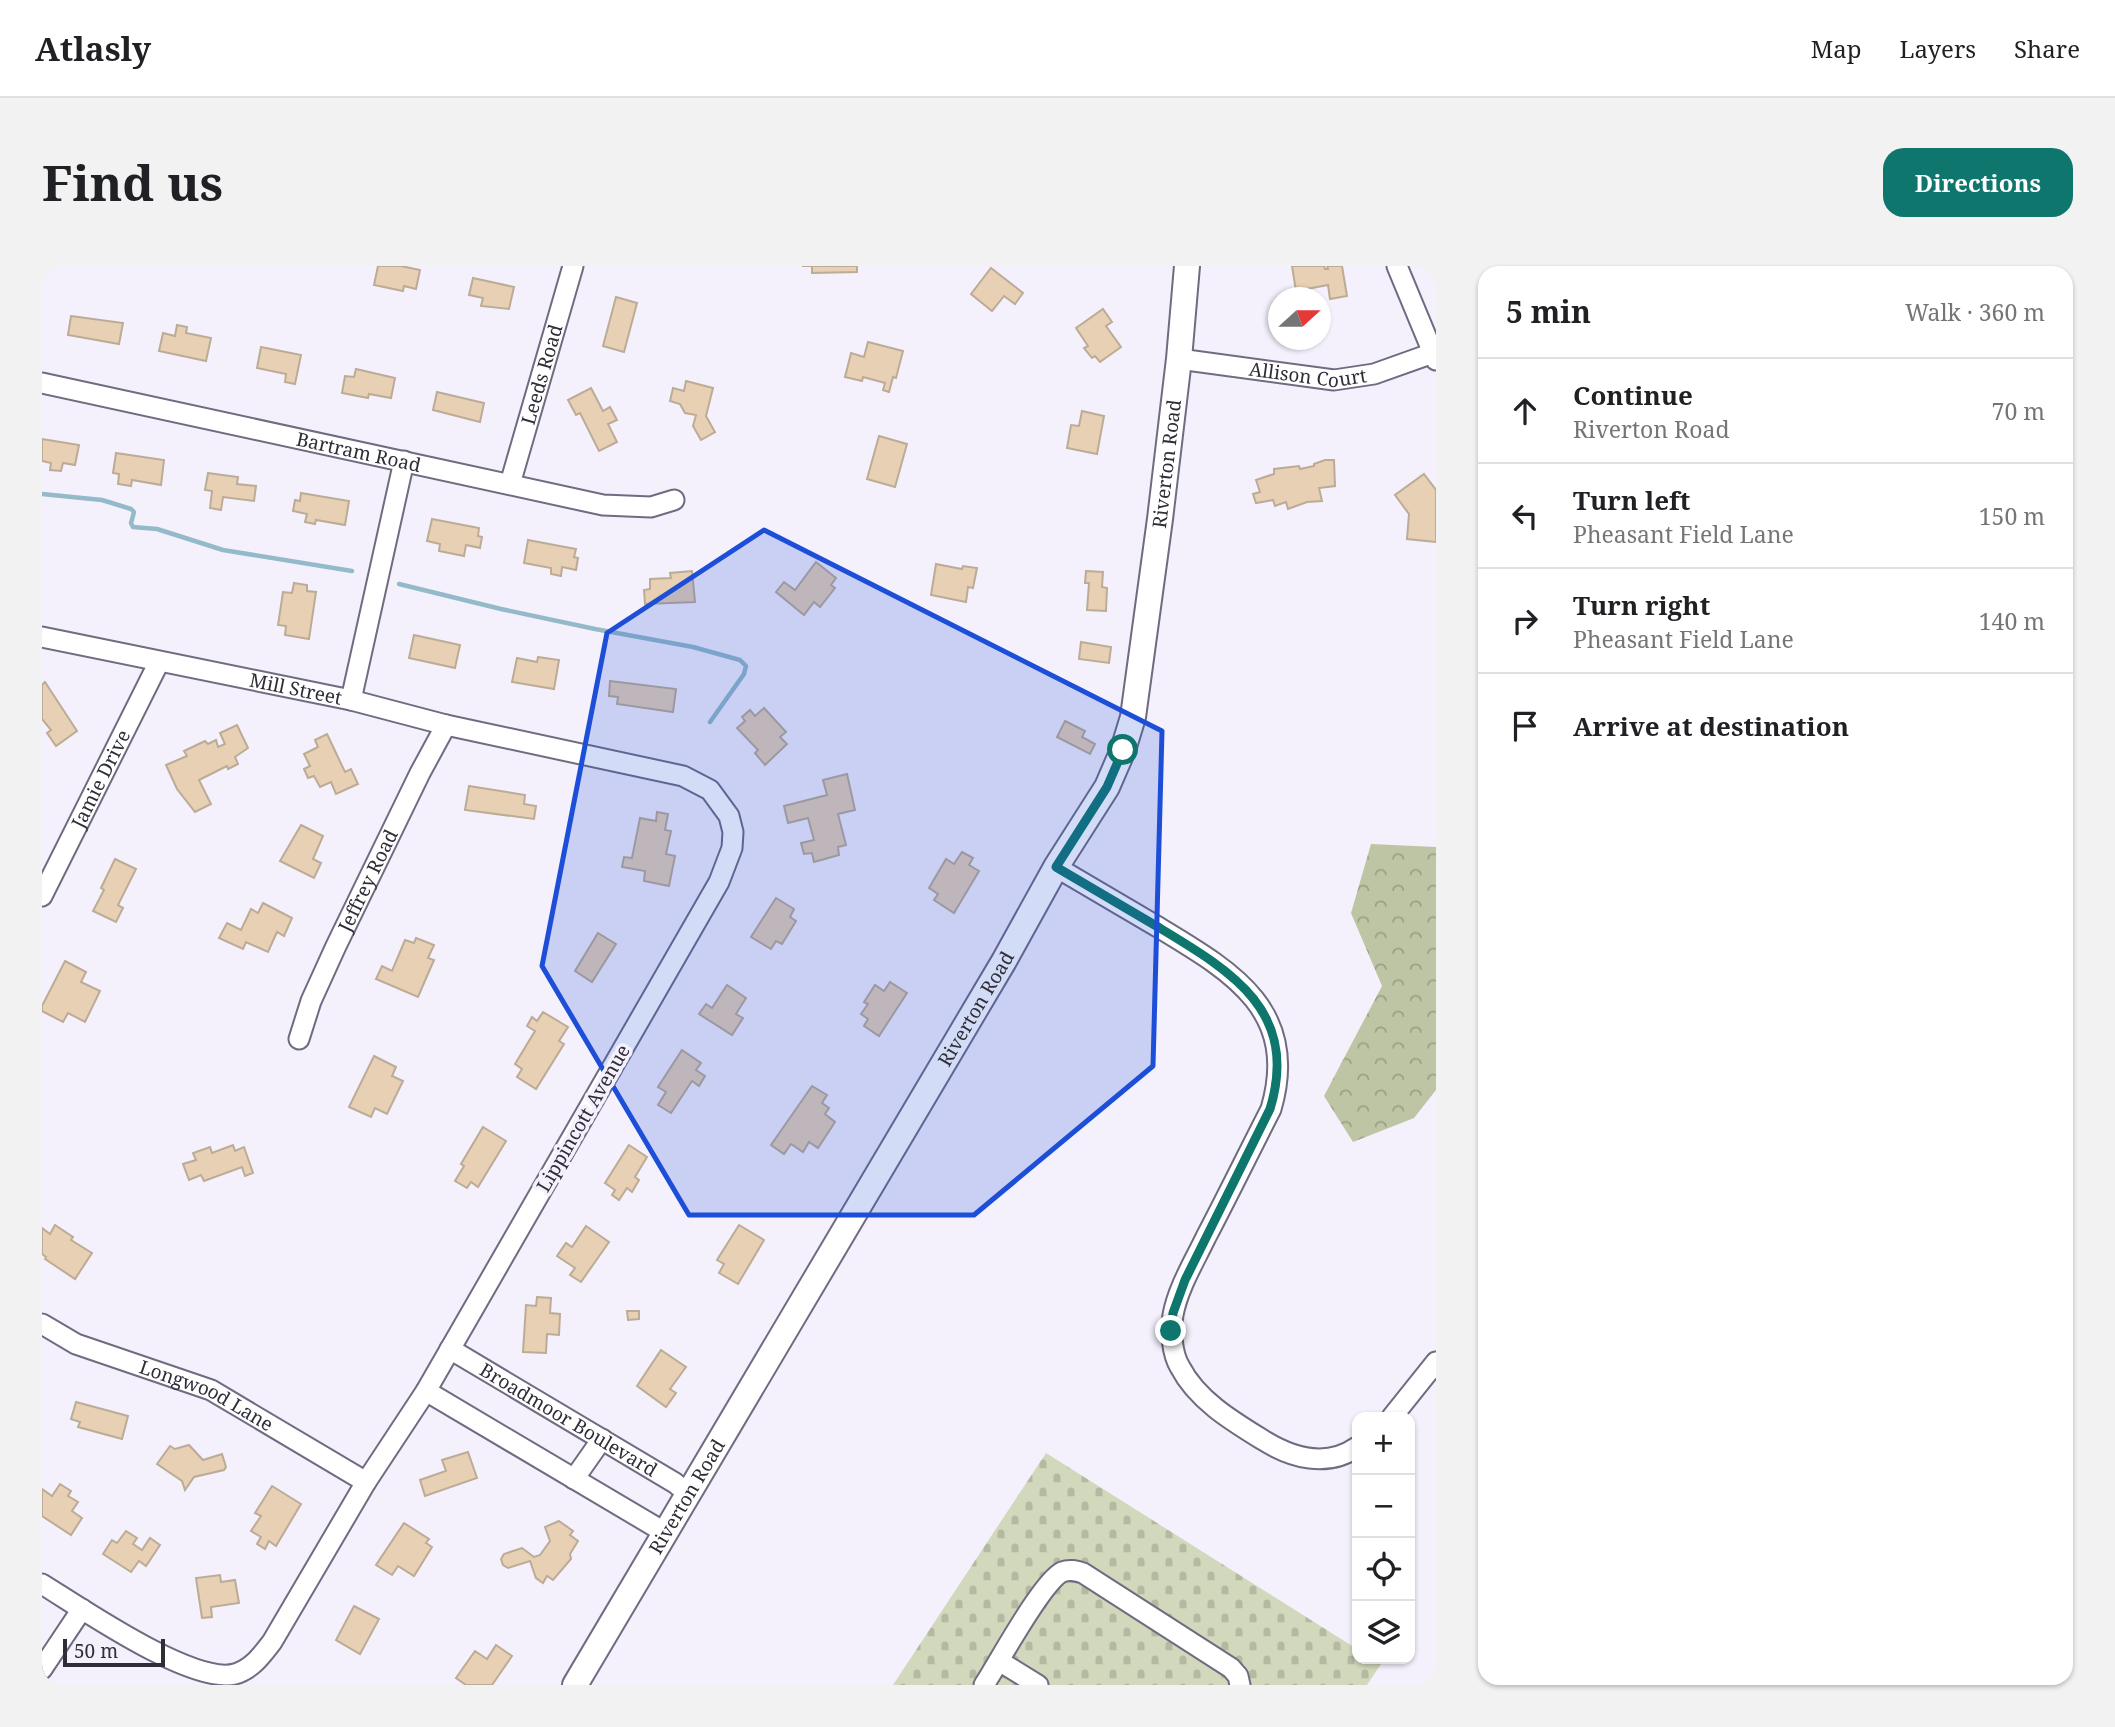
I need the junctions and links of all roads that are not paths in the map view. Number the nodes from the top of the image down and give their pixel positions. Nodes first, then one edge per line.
1 (572, 266) edge
2 (1187, 266) edge
3 (1397, 266) edge
4 (1433, 348) edge
5 (1179, 359) junction
6 (42, 383) edge
7 (404, 461) junction
8 (509, 484) junction
9 (674, 500) dead end
10 (42, 637) edge
11 (159, 662) junction
12 (351, 700) junction
13 (446, 725) junction
14 (1056, 867) junction
15 (42, 896) edge
16 (299, 1039) dead end
17 (42, 1324) edge
18 (450, 1349) junction
19 (1436, 1362) edge
20 (426, 1391) junction
21 (1396, 1412) edge
22 (602, 1439) junction
23 (1352, 1449) edge
24 (575, 1479) junction
25 (366, 1482) junction
26 (687, 1493) junction
27 (664, 1532) junction
28 (42, 1584) edge
29 (82, 1609) junction
30 (999, 1661) junction
31 (42, 1669) edge
32 (575, 1685) edge
33 (984, 1685) edge
34 (1038, 1685) edge
35 (1240, 1685) edge

1 - 8 street, Leeds Road
2 - 5 main road, Riverton Road
3 - 4 street, Allison Court
4 - 5 street, Allison Court
5 - 14 main road, Riverton Road
6 - 7 street, Bartram Road
7 - 8 street, Bartram Road
7 - 12 street, Mill Street
8 - 9 street, Bartram Road
10 - 11 street, Mill Street
11 - 12 street, Mill Street
11 - 15 street, Jamie Drive
12 - 13 street, Lippincott Avenue
13 - 16 street, Jeffrey Road
13 - 18 street, Lippincott Avenue
14 - 23 street
14 - 26 main road, Riverton Road
17 - 25 street, Longwood Lane
18 - 20 street, Lippincott Avenue
18 - 22 street, Broadmoor Boulevard
19 - 21 street
20 - 24 street
20 - 25 street, Lippincott Avenue
22 - 24 street
22 - 26 street, Broadmoor Boulevard
24 - 27 street
25 - 29 street, Lippincott Avenue
26 - 27 main road, Riverton Road
27 - 32 main road, Riverton Road
28 - 29 street, Lippincott Avenue
29 - 31 street
30 - 33 street
30 - 34 street
30 - 35 street

